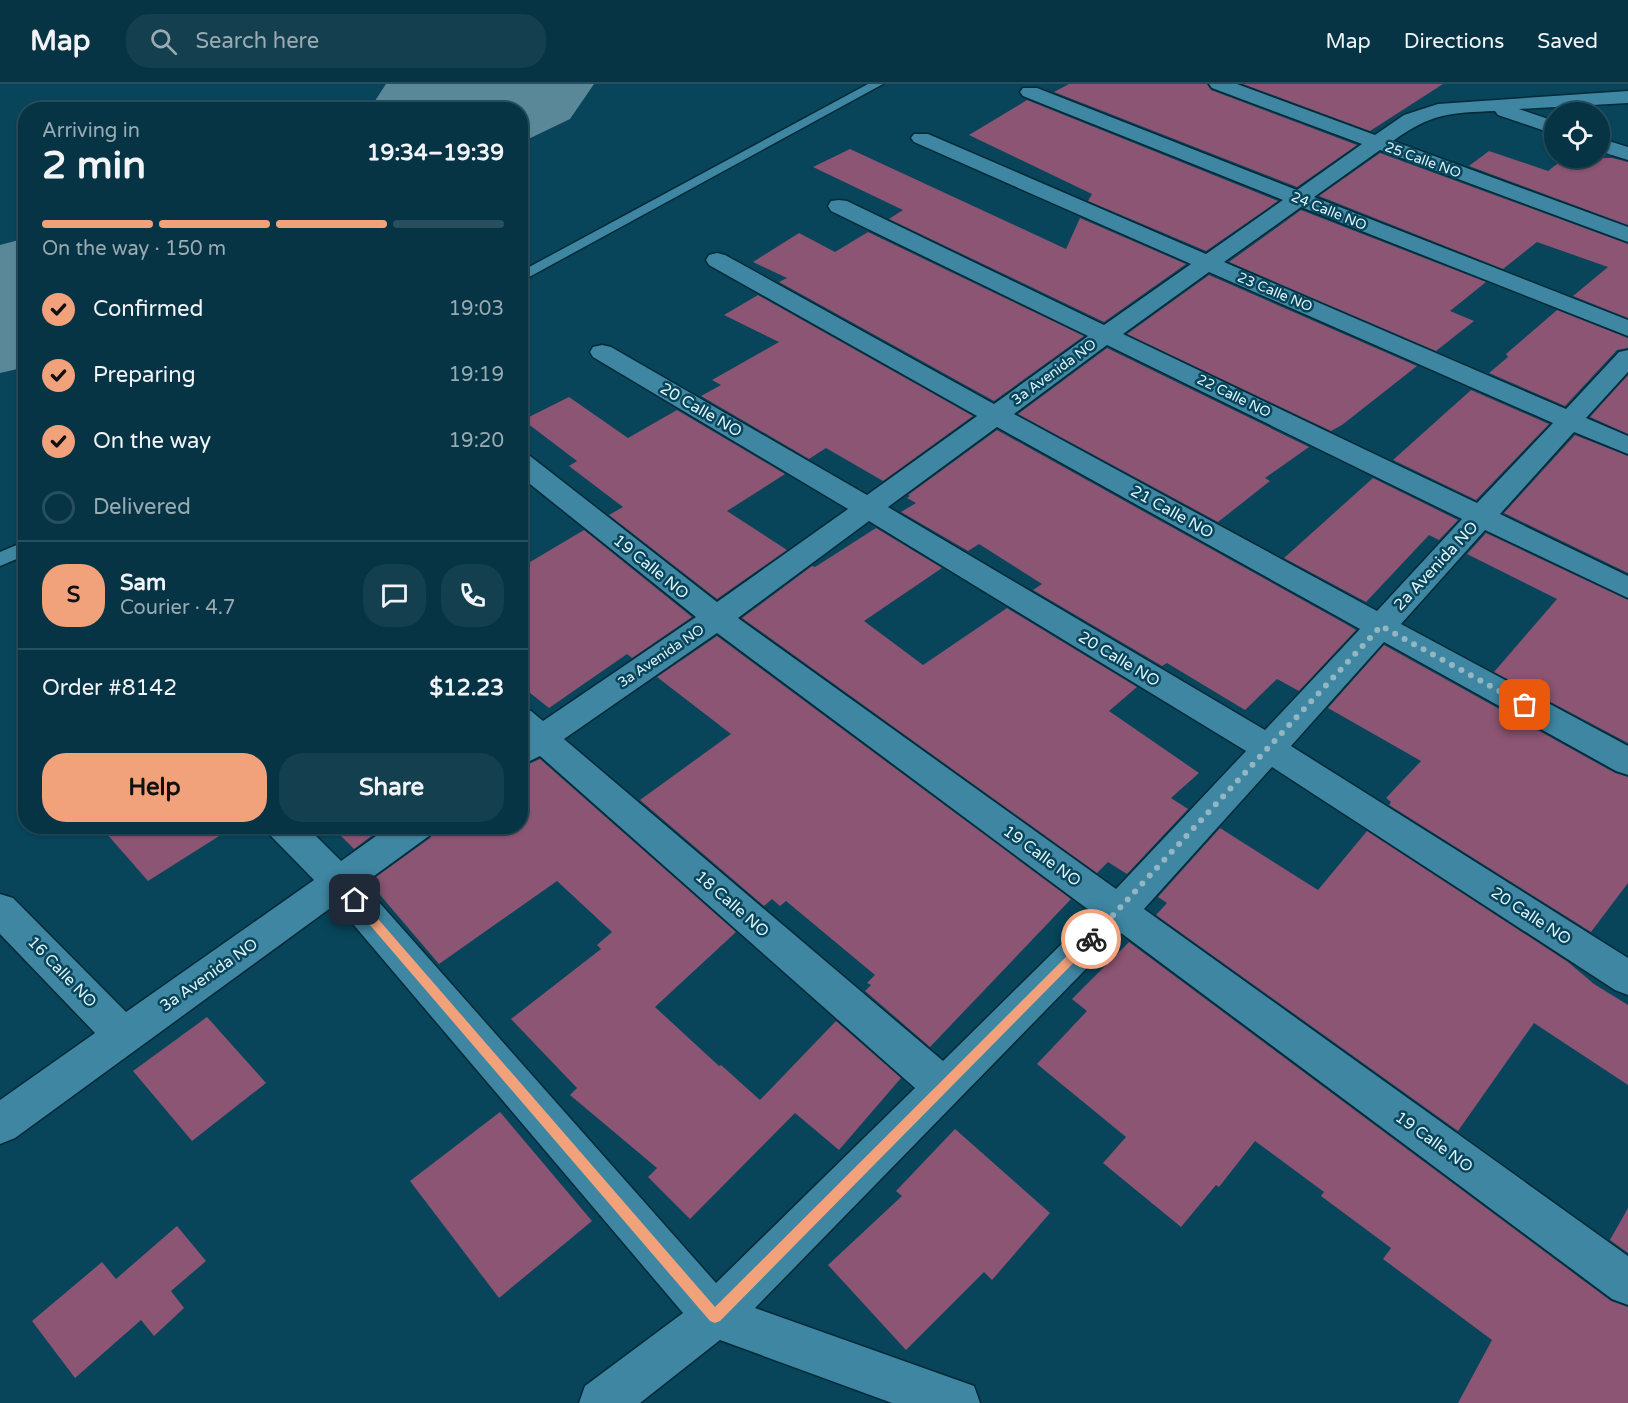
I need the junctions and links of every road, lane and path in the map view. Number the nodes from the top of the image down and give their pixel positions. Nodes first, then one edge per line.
1 (878, 84) edge
2 (1219, 84) edge
3 (1030, 92) dead end
4 (1628, 97) edge
5 (1490, 106) junction
6 (1544, 125) edge
7 (921, 138) dead end
8 (1377, 142) junction
9 (1610, 148) edge
10 (1628, 154) edge
11 (1298, 198) junction
12 (839, 206) dead end
13 (1628, 235) edge
14 (717, 260) dead end
15 (1207, 263) junction
16 (528, 274) edge
17 (1628, 329) edge
18 (1107, 334) junction
19 (602, 352) dead end
20 (1628, 357) edge
21 (995, 415) junction
22 (1570, 420) junction
23 (1628, 446) edge
24 (528, 468) edge
25 (868, 508) junction
26 (1481, 517) junction
27 (18, 551) edge
28 (0, 561) edge
29 (1628, 588) edge
30 (717, 618) junction
31 (1381, 626) junction
32 (528, 736) edge
33 (528, 738) edge
34 (1268, 748) junction
35 (1628, 762) edge
36 (291, 834) edge
37 (406, 834) edge
38 (339, 882) junction
39 (0, 909) edge
40 (1118, 912) junction
41 (1628, 978) edge
42 (123, 1036) junction
43 (944, 1087) junction
44 (0, 1124) edge
45 (1628, 1283) edge
46 (715, 1317) junction
47 (602, 1403) edge
48 (957, 1403) edge

1 - 16 lane
2 - 8 street, 25 Calle NO
3 - 11 street, 24 Calle NO
4 - 5 street, 3a Avenida NO
5 - 6 street
5 - 8 street, 3a Avenida NO
7 - 15 street, 23 Calle NO
8 - 11 street, 3a Avenida NO
8 - 13 street, 25 Calle NO
9 - 10 street
11 - 15 street, 3a Avenida NO
11 - 17 street, 24 Calle NO
12 - 18 street, 22 Calle NO
14 - 21 street, 21 Calle NO
15 - 18 street, 3a Avenida NO
15 - 22 street, 23 Calle NO
18 - 21 street, 3a Avenida NO
18 - 26 street, 22 Calle NO
19 - 25 street, 20 Calle NO
20 - 22 street, 2a Avenida NO
21 - 25 street, 3a Avenida NO
21 - 31 street, 21 Calle NO
22 - 23 street, 23 Calle NO
22 - 26 street, 2a Avenida NO
24 - 30 street, 19 Calle NO
25 - 30 street, 3a Avenida NO
25 - 34 street, 20 Calle NO
26 - 29 street, 22 Calle NO
26 - 31 street, 2a Avenida NO
27 - 28 lane
30 - 32 street, 3a Avenida NO
30 - 40 street, 19 Calle NO
31 - 34 street, 2a Avenida NO
31 - 35 street, 21 Calle NO
33 - 43 street, 18 Calle NO
34 - 40 street, 2a Avenida NO
34 - 41 street, 20 Calle NO
36 - 38 street
37 - 38 street, 3a Avenida NO
38 - 42 street, 3a Avenida NO
38 - 46 street
39 - 42 street, 16 Calle NO
40 - 43 street, 2a Avenida NO
40 - 45 street, 19 Calle NO
42 - 44 street, 3a Avenida NO
43 - 46 street, 2a Avenida NO
46 - 47 street, 2a Avenida NO
46 - 48 street

